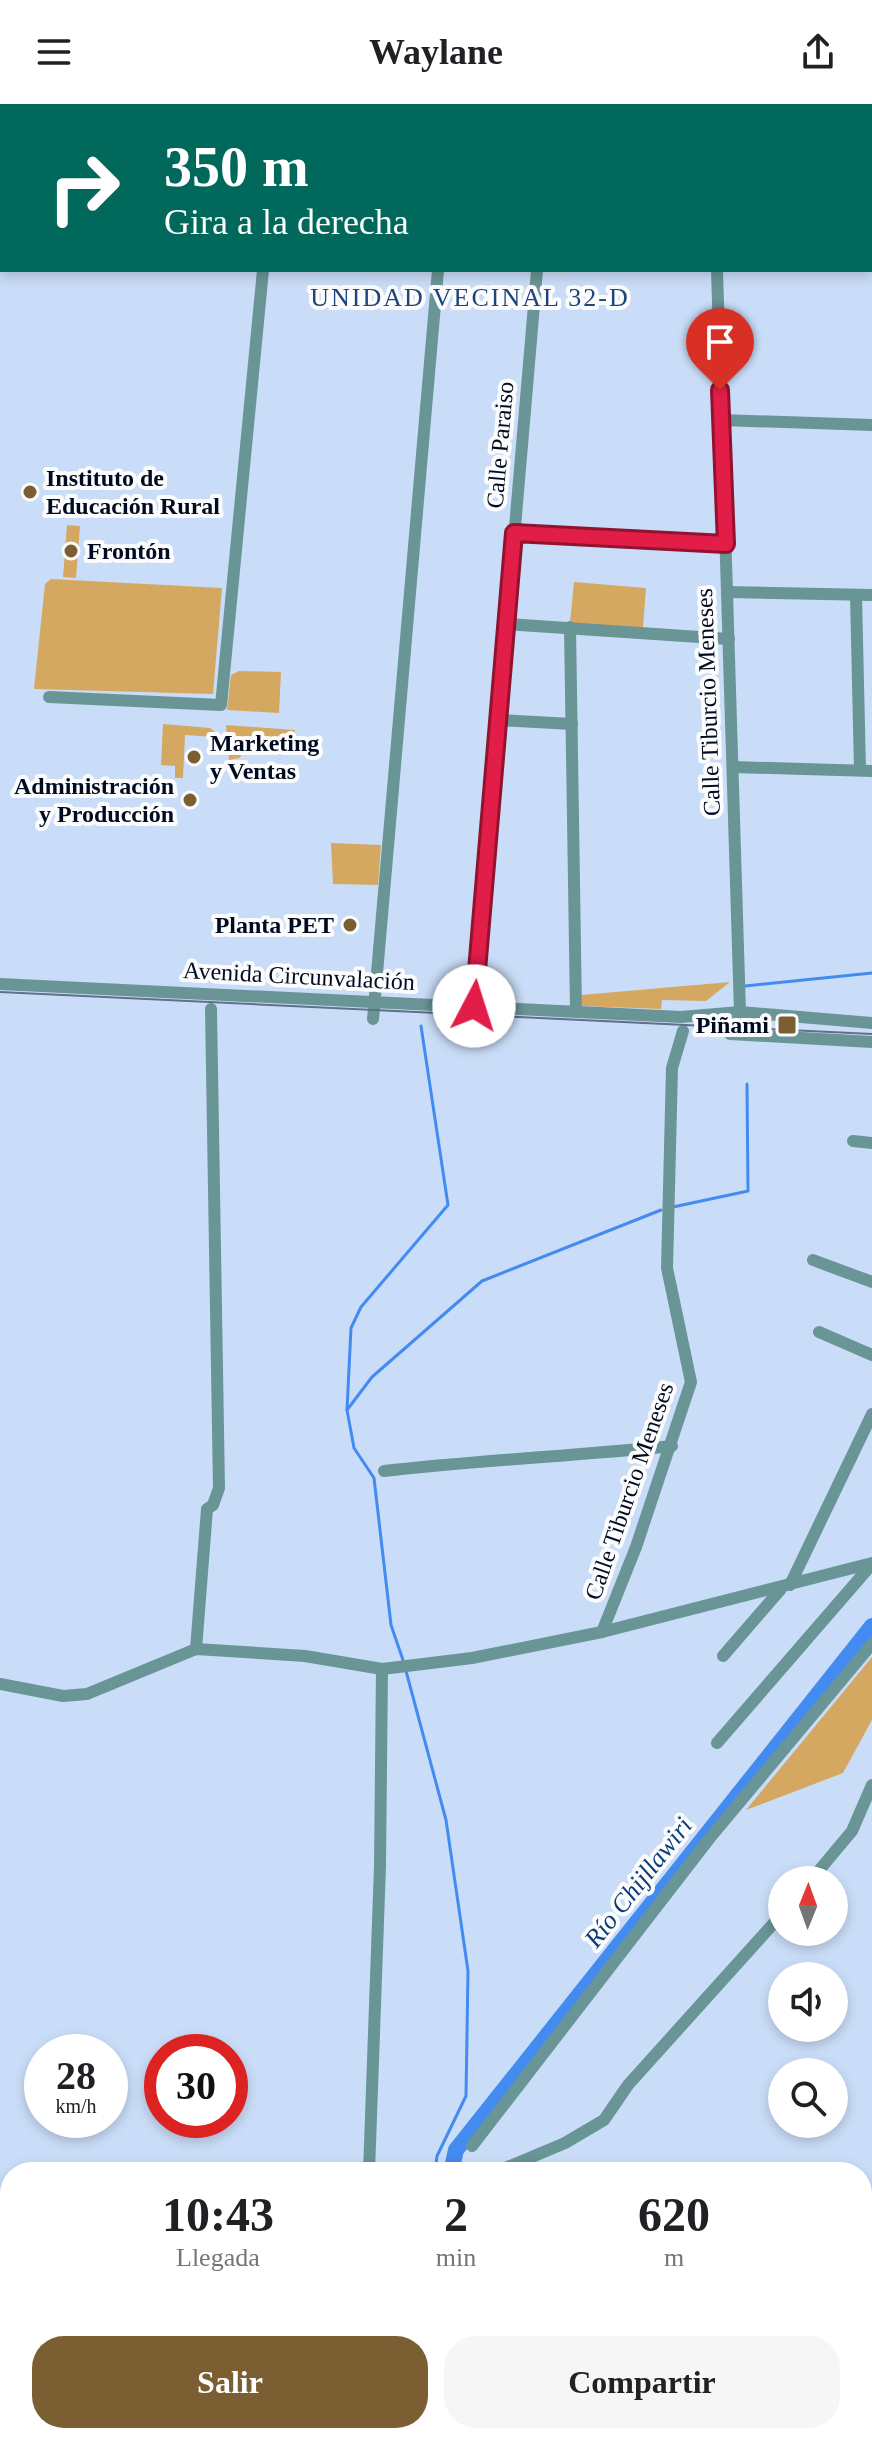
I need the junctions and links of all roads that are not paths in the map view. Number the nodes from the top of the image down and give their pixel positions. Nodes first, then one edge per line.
1 (263, 272) edge
2 (438, 272) edge
3 (537, 272) edge
4 (717, 272) edge
5 (721, 420) junction
6 (872, 425) edge
7 (514, 533) junction
8 (726, 544) junction
9 (727, 592) junction
10 (856, 595) junction
11 (872, 595) edge
12 (506, 624) junction
13 (570, 627) junction
14 (729, 639) junction
15 (49, 697) dead end
16 (497, 720) junction
17 (572, 724) junction
18 (733, 767) junction
19 (866, 771) edge
20 (0, 984) edge
21 (373, 1003) junction
22 (474, 1006) junction
23 (211, 1009) dead end
24 (576, 1010) junction
25 (740, 1012) junction
26 (373, 1019) dead end
27 (872, 1023) edge
28 (683, 1031) dead end
29 (872, 1042) edge
30 (853, 1141) dead end
31 (872, 1143) edge
32 (813, 1260) dead end
33 (872, 1282) edge
34 (819, 1332) dead end
35 (872, 1355) edge
36 (872, 1414) edge
37 (672, 1446) junction
38 (384, 1471) dead end
39 (872, 1564) edge
40 (786, 1587) junction
41 (602, 1632) junction
42 (872, 1644) edge
43 (196, 1649) junction
44 (723, 1656) dead end
45 (382, 1669) junction
46 (0, 1684) edge
47 (717, 1743) dead end
48 (872, 1785) edge
49 (823, 1866) edge
50 (768, 1930) edge
51 (472, 2146) dead end
52 (369, 2162) edge
53 (520, 2162) edge

1 - 15 street
2 - 21 street
3 - 7 street, Calle Paraiso
4 - 5 street, Calle Tiburcio Meneses
5 - 6 street
5 - 8 street, Calle Tiburcio Meneses
7 - 8 street
7 - 12 street, Calle Paraiso
8 - 9 street, Calle Tiburcio Meneses
9 - 10 street
9 - 14 street, Calle Tiburcio Meneses
10 - 11 street
10 - 19 street
12 - 13 street
12 - 16 street, Calle Paraiso
13 - 14 street
13 - 17 street
14 - 18 street, Calle Tiburcio Meneses
16 - 17 street
16 - 22 street, Calle Paraiso
17 - 24 street
18 - 19 street
18 - 25 street, Calle Tiburcio Meneses
20 - 21 street, Avenida Circunvalación
21 - 22 street, Avenida Circunvalación
21 - 26 street
22 - 24 street, Avenida Circunvalación
23 - 43 street
24 - 25 street, Avenida Circunvalación
25 - 27 street, Avenida Circunvalación
25 - 29 street, Calle Tiburcio Meneses
28 - 37 street, Calle Tiburcio Meneses
30 - 31 street
32 - 33 street
34 - 35 street
36 - 40 street
37 - 38 street
37 - 41 street, Calle Tiburcio Meneses
39 - 40 street
39 - 47 street
40 - 41 street
40 - 44 street
41 - 45 street
42 - 51 street
43 - 45 street
43 - 46 street
45 - 52 street
48 - 49 street
50 - 53 street

